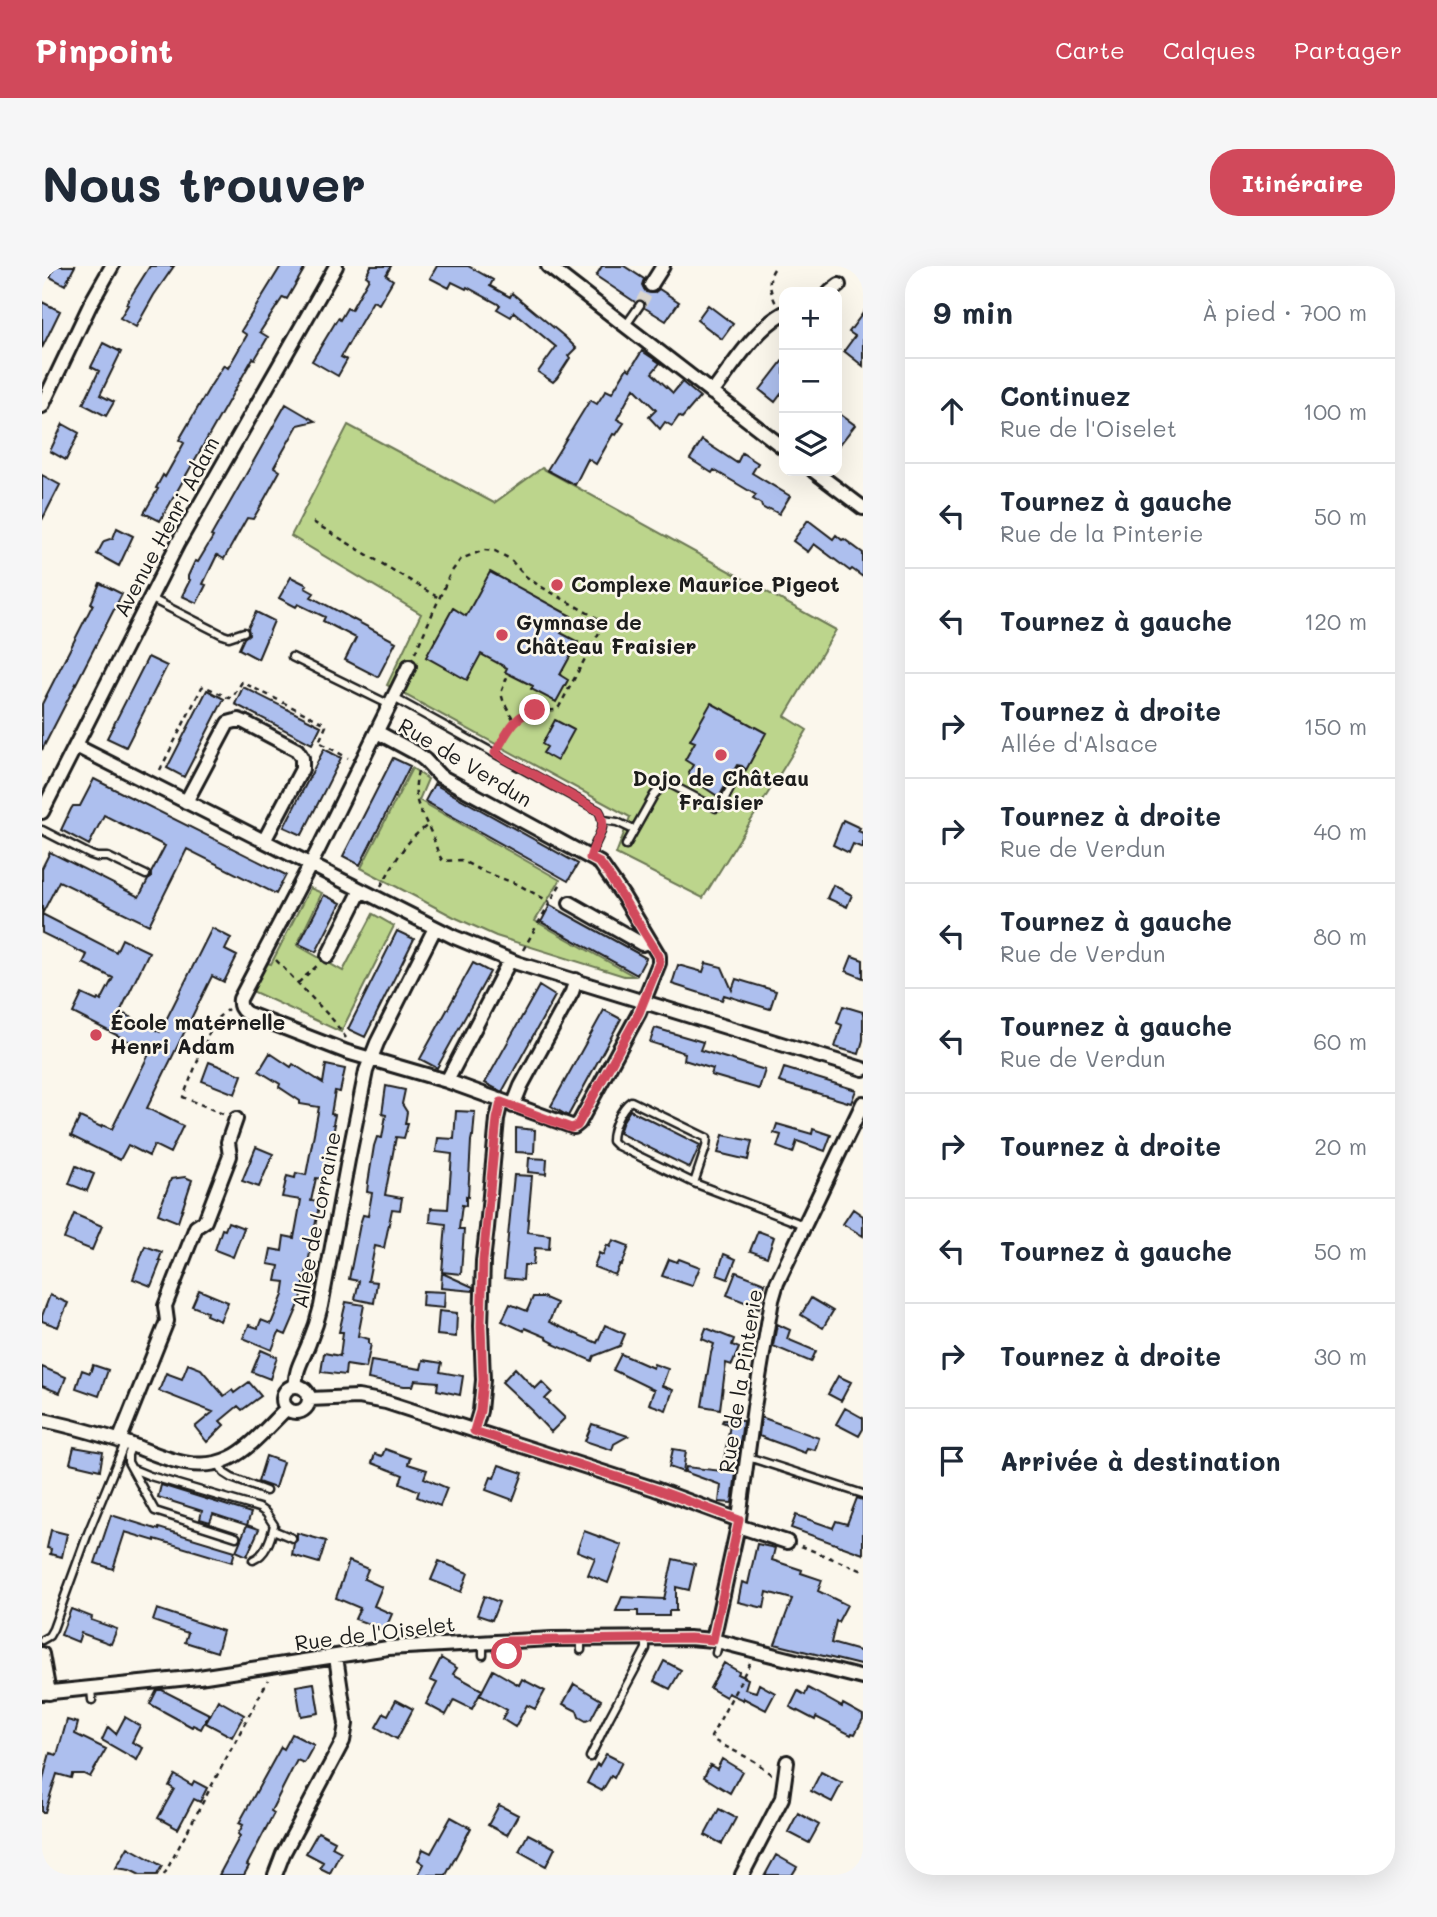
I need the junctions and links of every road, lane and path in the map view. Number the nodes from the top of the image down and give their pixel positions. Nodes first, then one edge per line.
1 (112, 266) edge
2 (336, 266) edge
3 (548, 266) edge
4 (663, 266) edge
5 (774, 269) dead end
6 (651, 285) tunnel mouth
7 (640, 304) tunnel mouth
8 (779, 306) edge
9 (779, 312) edge
10 (625, 326) junction
11 (712, 393) junction
12 (42, 406) edge
13 (779, 444) edge
14 (821, 476) edge
15 (863, 508) edge
16 (313, 522) dead end
17 (150, 598) junction
18 (439, 598) junction
19 (244, 632) dead end
20 (292, 657) dead end
21 (409, 666) joint
22 (507, 677) dead end
23 (392, 701) junction
24 (513, 723) junction
25 (377, 732) junction
26 (76, 746) junction
27 (495, 753) junction
28 (425, 760) junction
29 (739, 771) dead end
30 (48, 785) edge
31 (186, 802) junction
32 (42, 812) edge
33 (604, 820) junction
34 (427, 826) junction
35 (42, 830) edge
36 (634, 830) junction
37 (264, 841) junction
38 (626, 845) dead end
39 (590, 858) junction
40 (310, 864) junction
41 (146, 876) dead end
42 (561, 883) dead end
43 (362, 890) junction
44 (376, 897) junction
45 (550, 902) junction
46 (570, 903) dead end
47 (435, 928) junction
48 (650, 941) junction
49 (263, 953) junction
50 (329, 954) joint
51 (514, 962) junction
52 (576, 980) junction
53 (298, 983) junction
54 (643, 1000) junction
55 (239, 1004) junction
56 (347, 1052) junction
57 (370, 1059) junction
58 (863, 1069) edge
59 (447, 1082) junction
60 (863, 1103) edge
61 (507, 1104) junction
62 (236, 1119) joint
63 (694, 1183) junction
64 (803, 1226) junction
65 (296, 1386) junction
66 (310, 1399) junction
67 (287, 1408) junction
68 (42, 1420) edge
69 (474, 1431) junction
70 (125, 1443) junction
71 (747, 1457) junction
72 (218, 1463) junction
73 (132, 1469) junction
74 (266, 1491) dead end
75 (863, 1494) edge
76 (738, 1523) junction
77 (273, 1530) junction
78 (236, 1537) dead end
79 (292, 1538) dead end
80 (788, 1542) joint
81 (253, 1560) dead end
82 (863, 1571) edge
83 (646, 1639) junction
84 (42, 1640) edge
85 (716, 1645) junction
86 (757, 1651) junction
87 (42, 1654) edge
88 (336, 1657) junction
89 (268, 1667) junction
90 (863, 1678) edge
91 (46, 1693) edge
92 (590, 1757) dead end
93 (787, 1762) dead end
94 (783, 1787) junction
95 (277, 1874) edge
96 (164, 1875) edge
97 (742, 1875) edge

1 - 12 street
2 - 17 street, Avenue Henri Adam
3 - 10 street
4 - 6 street
5 - 8 path
7 - 10 lane
9 - 11 street
10 - 11 street
11 - 13 street
14 - 15 street
16 - 18 path
17 - 19 lane
17 - 26 street, Avenue Henri Adam
18 - 21 path
18 - 24 path
20 - 23 lane
21 - 23 street, Rue de Verdun
22 - 24 path
23 - 25 street, Rue de Verdun
23 - 27 lane
24 - 27 path
25 - 28 street, Rue de Verdun
25 - 40 street, Rue de Verdun
26 - 30 street, Avenue Henri Adam
26 - 31 street
27 - 33 lane
28 - 34 path
28 - 39 street, Rue de Verdun
29 - 36 lane
30 - 32 street, Avenue Henri Adam
31 - 37 street
31 - 37 street
33 - 36 lane
33 - 39 lane
34 - 44 path
34 - 45 path
35 - 41 lane
36 - 38 lane
37 - 40 street
39 - 48 street, Rue de Verdun
40 - 43 street
40 - 49 street, Rue de Verdun
42 - 45 path
43 - 44 street
43 - 50 street
44 - 47 street
45 - 51 path
46 - 48 street
47 - 51 street
47 - 57 street
48 - 54 street, Rue de Verdun
49 - 53 path
49 - 55 street, Rue de Verdun
50 - 53 path
51 - 52 street
51 - 59 street
52 - 54 street
52 - 61 street
53 - 56 path
54 - 58 street
54 - 61 street, Rue de Verdun
55 - 56 street, Rue de Verdun
55 - 62 path
56 - 57 street, Rue de Verdun
57 - 59 street, Rue de Verdun
57 - 65 street, Allée de Lorraine
59 - 61 street, Rue de Verdun
60 - 64 street, Rue de la Pinterie
61 - 69 street
62 - 70 street
63 - 63 lane
63 - 64 lane
64 - 71 street, Rue de la Pinterie
65 - 66 street
65 - 67 street
66 - 67 street
66 - 69 street
67 - 72 street
68 - 70 street
69 - 76 street
70 - 72 street
70 - 73 lane
70 - 84 lane
71 - 75 lane
71 - 76 street, Rue de la Pinterie
72 - 74 lane
73 - 77 lane
73 - 78 lane
76 - 80 street
76 - 85 street, Rue de la Pinterie
77 - 79 lane
77 - 81 lane
80 - 82 path
83 - 85 street, Rue de l'Oiselet
83 - 88 street, Rue de l'Oiselet
83 - 92 lane
85 - 86 street, Rue de l'Oiselet
86 - 90 street, Rue de l'Oiselet
86 - 94 path
87 - 91 street
88 - 89 street, Rue de l'Oiselet
88 - 95 street
89 - 91 street, Rue de l'Oiselet
89 - 96 path
93 - 94 street
94 - 97 street

